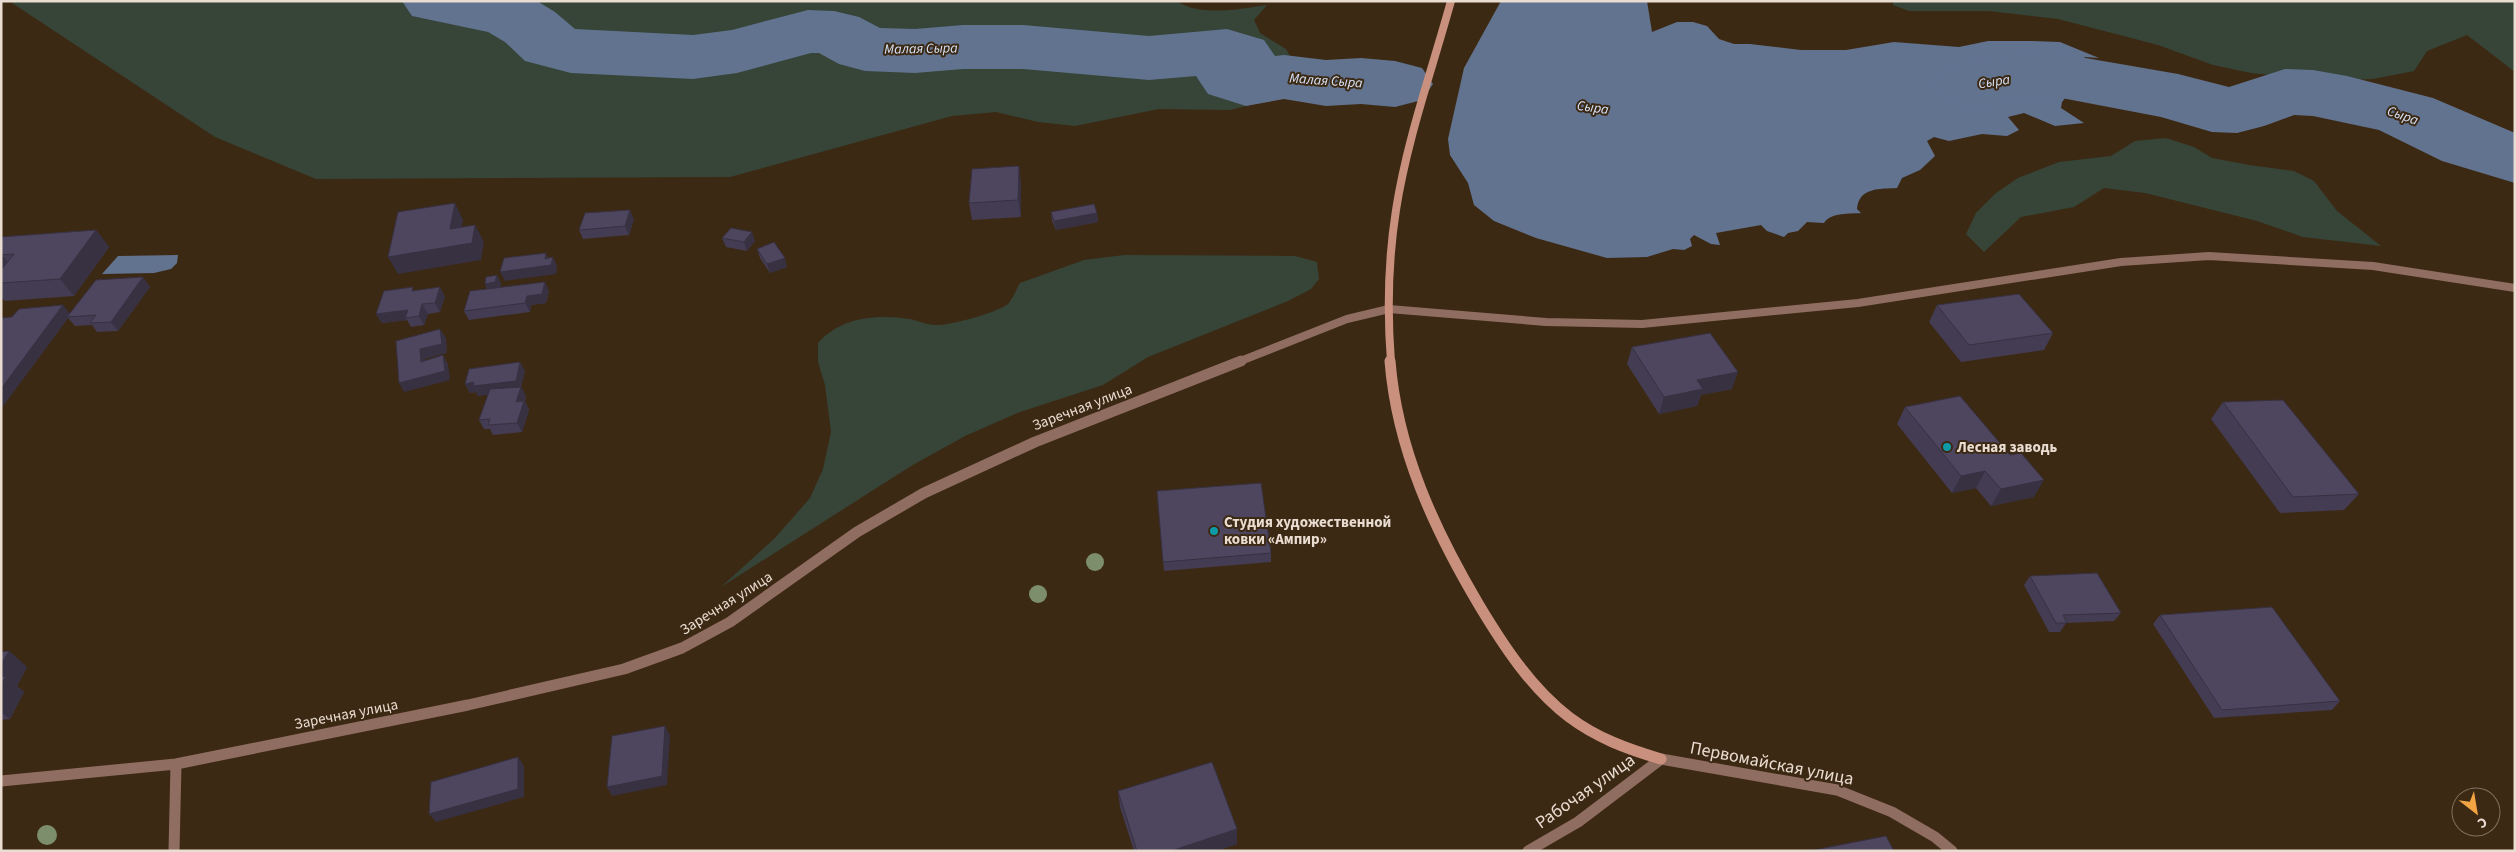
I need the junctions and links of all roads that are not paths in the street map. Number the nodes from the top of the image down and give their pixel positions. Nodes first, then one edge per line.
1 (1451, 1) edge
2 (2515, 288) edge
3 (1389, 309) junction
4 (1661, 760) junction
5 (176, 764) junction
6 (1, 781) edge
7 (174, 851) edge
8 (1528, 851) edge
9 (1952, 851) edge

1 - 3 street
2 - 3 street, Заречная улица
3 - 4 street
3 - 5 street, Заречная улица
4 - 8 street, Рабочая улица
4 - 9 street, Первомайская улица
5 - 6 street, Заречная улица
5 - 7 street

